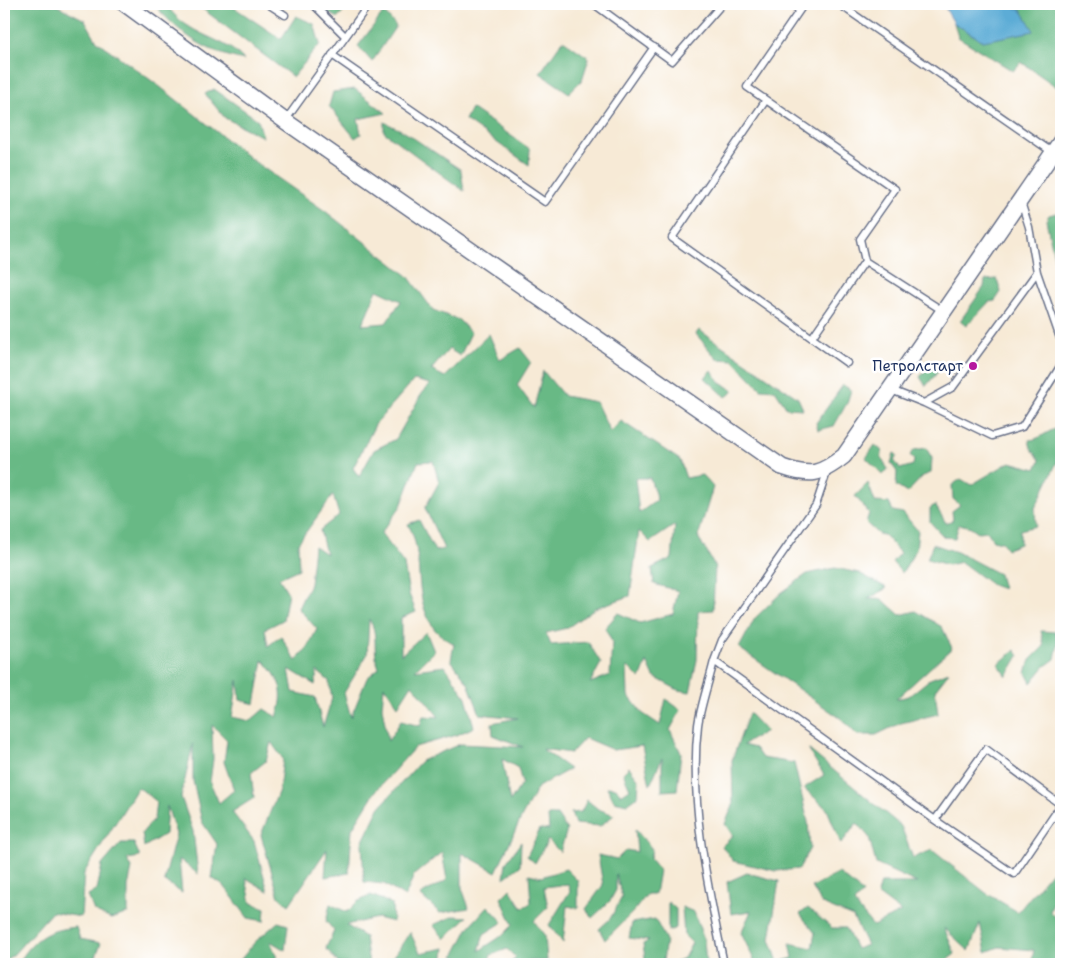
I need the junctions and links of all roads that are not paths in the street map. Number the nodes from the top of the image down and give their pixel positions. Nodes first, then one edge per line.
1 (125, 4) edge
2 (268, 4) edge
3 (313, 4) edge
4 (368, 4) edge
5 (594, 4) edge
6 (722, 4) edge
7 (804, 4) edge
8 (839, 4) edge
9 (285, 15) dead end
10 (345, 36) junction
11 (654, 47) junction
12 (332, 55) junction
13 (766, 100) junction
14 (285, 121) junction
15 (1057, 147) edge
16 (1021, 202) junction
17 (865, 261) junction
18 (1037, 272) junction
19 (944, 312) junction
20 (813, 336) junction
21 (1061, 341) edge
22 (847, 363) dead end
23 (1061, 365) edge
24 (891, 390) junction
25 (924, 403) junction
26 (829, 468) junction
27 (714, 662) junction
28 (935, 820) junction
29 (724, 964) edge

1 - 14 street
2 - 9 lane
3 - 10 lane
4 - 10 lane
5 - 11 lane
6 - 11 lane
7 - 13 lane
8 - 15 lane
10 - 12 lane
11 - 12 lane
12 - 14 lane
13 - 17 lane
13 - 20 lane
14 - 26 street
15 - 16 street
16 - 18 lane
16 - 19 street
17 - 19 lane
17 - 20 lane
18 - 21 lane
18 - 25 lane
19 - 24 street
20 - 22 lane
23 - 25 lane
24 - 25 lane
24 - 26 street
26 - 27 lane
27 - 28 lane
27 - 29 lane
28 - 28 lane

